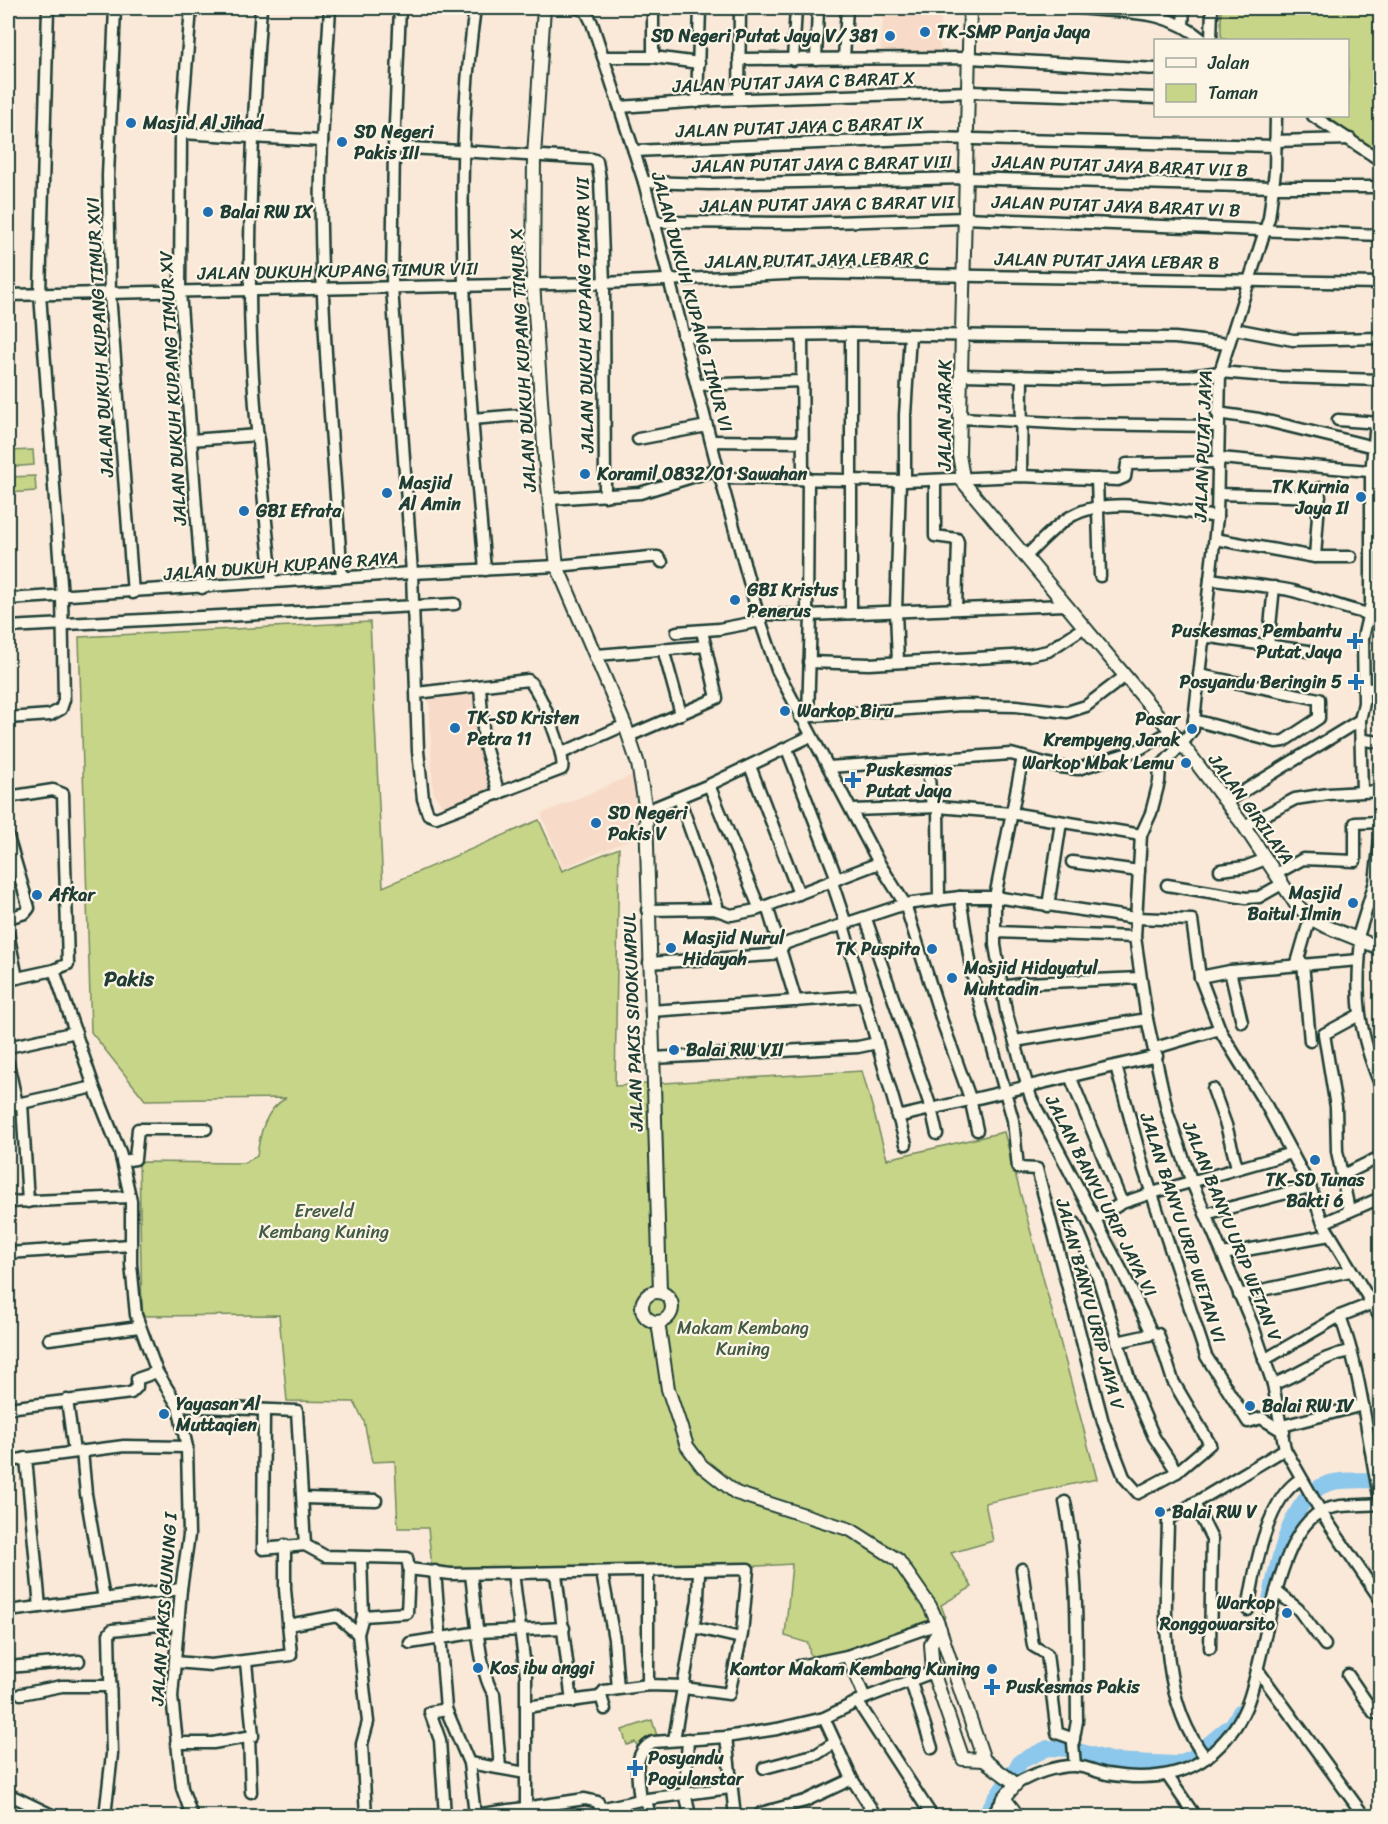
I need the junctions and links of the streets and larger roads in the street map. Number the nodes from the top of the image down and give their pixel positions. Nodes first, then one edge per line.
1 (48, 8) edge
2 (115, 8) edge
3 (191, 8) edge
4 (261, 8) edge
5 (330, 8) edge
6 (400, 8) edge
7 (474, 8) edge
8 (544, 8) edge
9 (578, 8) edge
10 (653, 8) edge
11 (700, 8) edge
12 (740, 8) edge
13 (796, 8) edge
14 (818, 8) edge
15 (847, 8) edge
16 (970, 8) edge
17 (1081, 8) edge
18 (1184, 8) edge
19 (1212, 8) edge
20 (1105, 9) edge
21 (1183, 25) junction
22 (1202, 39) edge
23 (1211, 39) edge
24 (603, 57) junction
25 (653, 57) junction
26 (844, 58) junction
27 (970, 58) junction
28 (739, 59) junction
29 (816, 59) junction
30 (793, 60) junction
31 (699, 63) junction
32 (1154, 69) edge
33 (969, 92) junction
34 (1154, 98) edge
35 (739, 99) junction
36 (697, 102) junction
37 (620, 107) junction
38 (1276, 117) edge
39 (1315, 117) edge
40 (181, 133) junction
41 (252, 135) junction
42 (968, 138) junction
43 (1350, 139) junction
44 (322, 141) junction
45 (1275, 143) junction
46 (394, 147) junction
47 (462, 150) junction
48 (634, 151) junction
49 (534, 156) junction
50 (1380, 160) edge
51 (965, 178) junction
52 (644, 182) junction
53 (1273, 187) junction
54 (1380, 187) edge
55 (965, 218) junction
56 (654, 222) junction
57 (1266, 229) junction
58 (1380, 235) edge
59 (965, 275) junction
60 (1248, 280) junction
61 (669, 281) junction
62 (533, 282) junction
63 (604, 283) junction
64 (1380, 283) edge
65 (392, 286) junction
66 (463, 286) junction
67 (322, 288) junction
68 (180, 291) junction
69 (249, 291) junction
70 (40, 294) junction
71 (110, 294) junction
72 (8, 295) edge
73 (1234, 329) junction
74 (851, 334) junction
75 (802, 335) junction
76 (910, 335) junction
77 (964, 335) junction
78 (683, 336) junction
79 (1380, 338) edge
80 (1228, 344) junction
81 (1220, 372) junction
82 (963, 375) junction
83 (1022, 376) junction
84 (1380, 380) edge
85 (801, 381) junction
86 (697, 385) junction
87 (1217, 413) junction
88 (521, 415) dead end
89 (472, 418) junction
90 (961, 418) junction
91 (1338, 420) dead end
92 (1020, 421) junction
93 (1378, 423) edge
94 (707, 426) junction
95 (1217, 426) junction
96 (258, 435) junction
97 (638, 439) dead end
98 (191, 440) junction
99 (711, 441) junction
100 (802, 442) junction
101 (1374, 447) junction
102 (1219, 460) junction
103 (1376, 472) edge
104 (719, 473) junction
105 (1021, 476) junction
106 (962, 477) junction
107 (806, 478) junction
108 (1096, 479) junction
109 (850, 480) junction
110 (935, 480) junction
111 (902, 481) junction
112 (1218, 494) junction
113 (605, 496) junction
114 (549, 499) junction
115 (1098, 507) junction
116 (1217, 517) junction
117 (1375, 517) edge
118 (1215, 539) junction
119 (1024, 557) junction
120 (1315, 557) junction
121 (1351, 557) dead end
122 (662, 562) dead end
123 (557, 566) junction
124 (485, 570) junction
125 (412, 573) junction
126 (1100, 576) dead end
127 (342, 578) junction
128 (1210, 579) junction
129 (272, 582) junction
130 (202, 588) junction
131 (1274, 588) junction
132 (133, 593) junction
133 (62, 597) junction
134 (8, 599) edge
135 (455, 604) dead end
136 (1065, 605) junction
137 (414, 608) junction
138 (956, 609) junction
139 (1372, 610) edge
140 (896, 611) junction
141 (851, 613) junction
142 (809, 615) junction
143 (759, 618) junction
144 (1380, 622) edge
145 (62, 625) junction
146 (8, 627) edge
147 (1083, 628) junction
148 (702, 631) junction
149 (677, 632) dead end
150 (1203, 636) junction
151 (706, 646) junction
152 (1268, 646) junction
153 (663, 649) junction
154 (1308, 651) dead end
155 (597, 655) junction
156 (809, 662) junction
157 (898, 662) junction
158 (1199, 675) junction
159 (1124, 677) junction
160 (480, 686) junction
161 (1365, 688) junction
162 (1380, 690) edge
163 (417, 693) junction
164 (681, 714) junction
165 (804, 717) junction
166 (8, 718) edge
167 (1194, 720) junction
168 (1360, 720) junction
169 (627, 731) junction
170 (1171, 731) junction
171 (811, 736) junction
172 (1364, 740) dead end
173 (1380, 742) edge
174 (1182, 744) junction
175 (787, 749) junction
176 (562, 753) junction
177 (1023, 757) junction
178 (927, 760) junction
179 (750, 766) junction
180 (829, 767) junction
181 (709, 785) junction
182 (1362, 791) junction
183 (1380, 791) edge
184 (499, 794) junction
185 (8, 797) edge
186 (679, 798) junction
187 (1226, 802) junction
188 (935, 807) junction
189 (852, 810) junction
190 (646, 811) junction
191 (1011, 813) junction
192 (1061, 822) junction
193 (1380, 822) edge
194 (1244, 826) junction
195 (1141, 836) junction
196 (8, 841) edge
197 (1380, 841) edge
198 (1266, 859) junction
199 (879, 862) junction
200 (1072, 862) dead end
201 (1220, 870) dead end
202 (1138, 871) junction
203 (1279, 879) junction
204 (835, 880) junction
205 (1167, 885) dead end
206 (799, 894) junction
207 (960, 897) junction
208 (995, 897) junction
209 (939, 900) junction
210 (904, 904) junction
211 (763, 906) junction
212 (1048, 906) junction
213 (714, 909) junction
214 (647, 910) junction
215 (8, 918) edge
216 (1135, 918) junction
217 (1310, 918) junction
218 (867, 919) junction
219 (845, 925) junction
220 (995, 932) junction
221 (8, 933) edge
222 (1135, 936) junction
223 (1359, 941) junction
224 (780, 947) junction
225 (1380, 948) edge
226 (1359, 960) junction
227 (649, 963) junction
228 (1300, 963) junction
229 (54, 970) junction
230 (1230, 971) junction
231 (1200, 977) junction
232 (1140, 978) junction
233 (12, 979) edge
234 (1002, 987) junction
235 (864, 996) junction
236 (796, 1001) junction
237 (651, 1011) junction
238 (1359, 1015) junction
239 (1147, 1019) junction
240 (1242, 1022) dead end
241 (1220, 1029) junction
242 (76, 1032) junction
243 (1015, 1041) junction
244 (1310, 1041) dead end
245 (877, 1043) junction
246 (8, 1047) edge
247 (1156, 1052) junction
248 (653, 1058) junction
249 (8, 1063) edge
250 (1377, 1065) edge
251 (1116, 1066) junction
252 (1070, 1076) junction
253 (1380, 1084) edge
254 (1028, 1085) junction
255 (94, 1087) junction
256 (1213, 1089) dead end
257 (1006, 1091) junction
258 (970, 1098) junction
259 (16, 1104) edge
260 (931, 1108) junction
261 (897, 1117) junction
262 (206, 1129) dead end
263 (977, 1130) dead end
264 (937, 1134) dead end
265 (906, 1144) dead end
266 (1292, 1153) junction
267 (1380, 1157) edge
268 (122, 1161) junction
269 (1237, 1167) junction
270 (1343, 1175) junction
271 (1191, 1180) junction
272 (1310, 1187) junction
273 (1152, 1192) junction
274 (130, 1197) junction
275 (1380, 1198) edge
276 (8, 1202) edge
277 (27, 1202) junction
278 (1122, 1203) junction
279 (1349, 1210) junction
280 (1205, 1215) junction
281 (1094, 1220) junction
282 (1076, 1222) dead end
283 (1323, 1223) junction
284 (1330, 1235) junction
285 (131, 1245) junction
286 (8, 1253) edge
287 (1223, 1254) junction
288 (1350, 1271) junction
289 (660, 1291) junction
290 (1239, 1295) junction
291 (1373, 1303) junction
292 (1340, 1316) junction
293 (1380, 1317) edge
294 (658, 1322) junction
295 (140, 1327) junction
296 (1150, 1332) junction
297 (49, 1339) dead end
298 (1117, 1342) junction
299 (1351, 1351) junction
300 (1264, 1360) junction
301 (157, 1372) junction
302 (1273, 1384) junction
303 (67, 1400) junction
304 (1363, 1405) junction
305 (177, 1406) junction
306 (8, 1408) edge
307 (264, 1410) junction
308 (1283, 1429) junction
309 (187, 1447) junction
310 (1285, 1449) junction
311 (78, 1452) junction
312 (26, 1458) junction
313 (8, 1461) edge
314 (1177, 1472) junction
315 (1303, 1482) junction
316 (303, 1498) junction
317 (376, 1500) dead end
318 (1380, 1500) edge
319 (1065, 1502) dead end
320 (1194, 1503) junction
321 (1380, 1504) edge
322 (1321, 1512) junction
323 (285, 1545) junction
324 (305, 1545) junction
325 (361, 1558) junction
326 (408, 1564) junction
327 (1022, 1569) dead end
328 (435, 1571) junction
329 (699, 1571) junction
330 (648, 1572) junction
331 (513, 1573) junction
332 (602, 1573) junction
333 (556, 1574) junction
334 (471, 1575) junction
335 (181, 1589) junction
336 (1276, 1591) junction
337 (104, 1599) junction
338 (1380, 1599) edge
339 (40, 1607) junction
340 (1248, 1610) dead end
341 (8, 1611) edge
342 (363, 1617) junction
343 (178, 1623) junction
344 (288, 1625) junction
345 (693, 1627) junction
346 (564, 1628) junction
347 (520, 1631) junction
348 (940, 1631) junction
349 (479, 1632) junction
350 (358, 1634) junction
351 (441, 1637) junction
352 (741, 1638) junction
353 (410, 1643) dead end
354 (1325, 1645) dead end
355 (1210, 1648) dead end
356 (847, 1656) junction
357 (79, 1661) dead end
358 (175, 1662) junction
359 (246, 1662) junction
360 (799, 1666) dead end
361 (8, 1667) edge
362 (1257, 1669) junction
363 (933, 1672) junction
364 (1348, 1675) dead end
365 (910, 1679) junction
366 (648, 1685) junction
367 (111, 1686) junction
368 (684, 1687) junction
369 (618, 1689) junction
370 (21, 1694) dead end
371 (602, 1696) junction
372 (861, 1699) junction
373 (572, 1702) junction
374 (526, 1707) junction
375 (446, 1709) junction
376 (605, 1709) dead end
377 (965, 1709) junction
378 (1380, 1712) edge
379 (949, 1716) junction
380 (824, 1718) junction
381 (249, 1737) junction
382 (726, 1737) junction
383 (688, 1739) junction
384 (674, 1740) junction
385 (1073, 1741) junction
386 (176, 1743) junction
387 (834, 1743) junction
388 (932, 1748) dead end
389 (1201, 1752) junction
390 (984, 1760) junction
391 (1074, 1761) junction
392 (469, 1763) junction
393 (500, 1768) junction
394 (764, 1768) dead end
395 (526, 1773) junction
396 (1167, 1775) junction
397 (852, 1779) junction
398 (1010, 1779) junction
399 (730, 1788) junction
400 (251, 1792) dead end
401 (685, 1792) junction
402 (8, 1794) edge
403 (1004, 1798) junction
404 (643, 1800) junction
405 (526, 1807) junction
406 (601, 1813) edge
407 (761, 1813) dead end
408 (54, 1816) edge
409 (105, 1816) edge
410 (192, 1816) edge
411 (366, 1816) edge
412 (445, 1816) edge
413 (650, 1816) edge
414 (690, 1816) edge
415 (735, 1816) edge
416 (876, 1816) edge
417 (932, 1816) edge
418 (992, 1816) edge
419 (1018, 1816) edge
420 (1195, 1816) edge
421 (1364, 1816) edge

1 - 70 street
2 - 71 street, JALAN DUKUH KUPANG TIMUR XVI
3 - 40 street, JALAN DUKUH KUPANG TIMUR XV
4 - 41 street
5 - 44 street
6 - 46 street
7 - 47 street
8 - 49 street, JALAN DUKUH KUPANG TIMUR X
9 - 24 street, JALAN DUKUH KUPANG TIMUR VI
10 - 25 street
11 - 31 street
12 - 28 street
13 - 30 street
14 - 29 street
15 - 26 street
16 - 27 street, JALAN JARAK
17 - 20 street
18 - 21 street
19 - 23 street
20 - 21 street
21 - 22 street
24 - 25 street
24 - 37 street, JALAN DUKUH KUPANG TIMUR VI
25 - 31 street
26 - 27 street
26 - 29 street
27 - 32 street
27 - 33 street, JALAN JARAK
28 - 30 street
28 - 35 street
29 - 30 street
31 - 36 street
33 - 34 street, JALAN PUTAT JAYA C BARAT X
33 - 35 street, JALAN PUTAT JAYA C BARAT X
33 - 42 street, JALAN JARAK
35 - 36 street, JALAN PUTAT JAYA C BARAT X
36 - 37 street, JALAN PUTAT JAYA C BARAT X
37 - 48 street, JALAN DUKUH KUPANG TIMUR VI
38 - 45 street, JALAN PUTAT JAYA
39 - 43 street
40 - 41 street
40 - 68 street, JALAN DUKUH KUPANG TIMUR XV
41 - 44 street
41 - 69 street
42 - 45 street, JALAN PUTAT JAYA C BARAT IX
42 - 48 street, JALAN PUTAT JAYA C BARAT IX
42 - 51 street, JALAN JARAK
43 - 45 street, JALAN PUTAT JAYA C BARAT IX
43 - 50 street
44 - 67 street
45 - 53 street, JALAN PUTAT JAYA
46 - 47 street
46 - 65 street
47 - 49 street
47 - 66 street
48 - 52 street, JALAN DUKUH KUPANG TIMUR VI
49 - 62 street, JALAN DUKUH KUPANG TIMUR X
49 - 63 street, JALAN DUKUH KUPANG TIMUR VII
51 - 52 street, JALAN PUTAT JAYA C BARAT VIII
51 - 53 street, JALAN PUTAT JAYA BARAT VII B
51 - 55 street, JALAN JARAK
52 - 56 street, JALAN DUKUH KUPANG TIMUR VI
53 - 54 street, JALAN PUTAT JAYA BARAT VII B
53 - 57 street, JALAN PUTAT JAYA
55 - 56 street, JALAN PUTAT JAYA C BARAT VII
55 - 57 street, JALAN PUTAT JAYA BARAT VI B
55 - 59 street, JALAN JARAK
56 - 61 street, JALAN DUKUH KUPANG TIMUR VI
57 - 58 street, JALAN PUTAT JAYA BARAT VI B
57 - 60 street, JALAN PUTAT JAYA
59 - 60 street, JALAN PUTAT JAYA LEBAR B
59 - 61 street, JALAN PUTAT JAYA LEBAR C
59 - 77 street, JALAN JARAK
60 - 64 street, JALAN PUTAT JAYA LEBAR B
60 - 73 street, JALAN PUTAT JAYA
61 - 63 street, JALAN DUKUH KUPANG TIMUR VIII
61 - 78 street, JALAN DUKUH KUPANG TIMUR VI
62 - 63 street, JALAN DUKUH KUPANG TIMUR VIII
62 - 66 street, JALAN DUKUH KUPANG TIMUR VIII
62 - 114 street, JALAN DUKUH KUPANG TIMUR X
63 - 113 street, JALAN DUKUH KUPANG TIMUR VII
65 - 66 street, JALAN DUKUH KUPANG TIMUR VIII
65 - 67 street, JALAN DUKUH KUPANG TIMUR VIII
65 - 125 street
66 - 89 street
67 - 69 street, JALAN DUKUH KUPANG TIMUR VIII
67 - 127 street
68 - 69 street, JALAN DUKUH KUPANG TIMUR VIII
68 - 71 street, JALAN DUKUH KUPANG TIMUR VIII
68 - 98 street, JALAN DUKUH KUPANG TIMUR XV
69 - 96 street
70 - 71 street, JALAN DUKUH KUPANG TIMUR VIII
70 - 72 street, JALAN DUKUH KUPANG TIMUR VIII
70 - 133 street
71 - 132 street, JALAN DUKUH KUPANG TIMUR XVI
73 - 79 street
73 - 80 street, JALAN PUTAT JAYA
74 - 75 street
74 - 76 street
74 - 109 street
75 - 78 street
75 - 85 street
76 - 77 street
76 - 111 street
77 - 80 street
77 - 82 street, JALAN JARAK
78 - 86 street, JALAN DUKUH KUPANG TIMUR VI
80 - 81 street, JALAN PUTAT JAYA
81 - 83 street
81 - 84 street
81 - 87 street, JALAN PUTAT JAYA
82 - 83 street
82 - 90 street, JALAN JARAK
83 - 92 street
85 - 86 street
85 - 100 street
86 - 94 street, JALAN DUKUH KUPANG TIMUR VI
87 - 95 street, JALAN PUTAT JAYA
87 - 101 street
88 - 89 street
89 - 124 street
90 - 92 street
90 - 106 street, JALAN JARAK
91 - 93 street
92 - 95 street
92 - 105 street
93 - 101 street
94 - 97 street
94 - 99 street, JALAN DUKUH KUPANG TIMUR VI
95 - 102 street, JALAN PUTAT JAYA
96 - 98 street
96 - 129 street
98 - 130 street, JALAN DUKUH KUPANG TIMUR XV
99 - 100 street
99 - 104 street, JALAN DUKUH KUPANG TIMUR VI
100 - 107 street
101 - 103 street
102 - 103 street
102 - 108 street
102 - 112 street, JALAN PUTAT JAYA
103 - 117 street
104 - 107 street
104 - 113 street
104 - 143 street, JALAN DUKUH KUPANG TIMUR VI
105 - 106 street
105 - 108 street
106 - 110 street
106 - 119 street, JALAN JARAK
107 - 109 street
107 - 142 street
108 - 115 street
109 - 111 street
109 - 141 street
110 - 111 street
110 - 138 street
111 - 140 street
112 - 116 street, JALAN PUTAT JAYA
112 - 120 street
113 - 114 street
114 - 123 street, JALAN DUKUH KUPANG TIMUR X
115 - 116 street
115 - 119 street
115 - 126 street
116 - 118 street, JALAN PUTAT JAYA
117 - 139 street
118 - 120 street
118 - 128 street, JALAN PUTAT JAYA
119 - 136 street, JALAN JARAK
120 - 121 street
122 - 123 street, JALAN DUKUH KUPANG RAYA
123 - 124 street, JALAN DUKUH KUPANG RAYA
123 - 155 street, JALAN DUKUH KUPANG TIMUR X
124 - 125 street, JALAN DUKUH KUPANG RAYA
125 - 127 street, JALAN DUKUH KUPANG RAYA
125 - 137 street
127 - 129 street, JALAN DUKUH KUPANG RAYA
128 - 131 street
128 - 150 street, JALAN PUTAT JAYA
129 - 130 street, JALAN DUKUH KUPANG RAYA
130 - 132 street, JALAN DUKUH KUPANG RAYA
131 - 139 street
131 - 152 street
132 - 133 street, JALAN DUKUH KUPANG RAYA
133 - 134 street, JALAN DUKUH KUPANG RAYA
133 - 145 street
135 - 137 street
136 - 138 street
136 - 147 street, JALAN JARAK
137 - 145 street
137 - 163 street
138 - 140 street
139 - 144 street
139 - 161 street
140 - 141 street
140 - 157 street
141 - 142 street
142 - 143 street
142 - 156 street
143 - 148 street
143 - 165 street, JALAN DUKUH KUPANG TIMUR VI
145 - 146 street
145 - 166 street
147 - 157 street
147 - 159 street, JALAN JARAK
148 - 149 street
148 - 151 street
150 - 152 street
150 - 158 street, JALAN PUTAT JAYA
151 - 153 street
151 - 164 street
152 - 154 street
153 - 155 street
153 - 164 street
155 - 169 street, JALAN PAKIS SIDOKUMPUL
156 - 157 street
156 - 165 street
158 - 167 street, JALAN PUTAT JAYA
158 - 167 street
159 - 165 street
159 - 170 street, JALAN JARAK
160 - 163 street
160 - 176 street
160 - 184 street
161 - 162 street
161 - 168 street
163 - 184 street
164 - 169 street
165 - 171 street, JALAN DUKUH KUPANG TIMUR VI
167 - 174 street, JALAN PUTAT JAYA
168 - 182 street
168 - 187 street
169 - 176 street
169 - 190 street, JALAN PAKIS SIDOKUMPUL
170 - 174 street, JALAN JARAK
170 - 177 street
171 - 175 street
171 - 180 street, JALAN DUKUH KUPANG TIMUR VI
172 - 173 street
174 - 187 street, JALAN GIRILAYA
174 - 195 street, JALAN PUTAT JAYA
175 - 179 street
175 - 204 street
176 - 184 street
177 - 178 street
177 - 191 street, JALAN BANYU URIP JAYA VI
178 - 180 street
178 - 188 street
179 - 181 street
179 - 206 street
180 - 189 street, JALAN DUKUH KUPANG TIMUR VI
181 - 186 street
181 - 211 street
182 - 183 street
182 - 194 street
185 - 229 street
186 - 190 street
186 - 213 street
187 - 194 street, JALAN GIRILAYA
188 - 189 street
188 - 191 street
188 - 209 street
189 - 199 street, JALAN DUKUH KUPANG TIMUR VI
190 - 214 street, JALAN PAKIS SIDOKUMPUL
191 - 192 street
191 - 208 street, JALAN BANYU URIP JAYA VI
192 - 195 street
192 - 212 street
193 - 203 street
194 - 198 street, JALAN GIRILAYA
195 - 202 street, JALAN BANYU URIP WETAN V
196 - 215 street
197 - 223 street
198 - 201 street
198 - 203 street, JALAN GIRILAYA
199 - 204 street
199 - 210 street, JALAN DUKUH KUPANG TIMUR VI
200 - 202 street
202 - 216 street, JALAN BANYU URIP WETAN V
203 - 205 street
203 - 217 street, JALAN GIRILAYA
204 - 206 street
204 - 219 street
206 - 211 street
207 - 208 street
207 - 209 street
207 - 257 street
208 - 212 street
208 - 220 street, JALAN BANYU URIP JAYA VI
209 - 210 street
210 - 218 street
210 - 258 street, JALAN DUKUH KUPANG TIMUR VI
211 - 213 street
211 - 224 street
212 - 216 street
213 - 214 street
214 - 227 street, JALAN PAKIS SIDOKUMPUL
216 - 222 street, JALAN BANYU URIP WETAN V
216 - 231 street
217 - 223 street, JALAN GIRILAYA
217 - 228 street
218 - 219 street
218 - 260 street
219 - 224 street
219 - 235 street
220 - 222 street
220 - 234 street, JALAN BANYU URIP JAYA VI
221 - 233 street
222 - 232 street, JALAN BANYU URIP WETAN V
223 - 225 street, JALAN GIRILAYA
223 - 226 street
224 - 227 street
224 - 236 street
226 - 228 street
226 - 238 street
227 - 237 street, JALAN PAKIS SIDOKUMPUL
228 - 230 street
228 - 244 street
229 - 233 street
229 - 242 street, JALAN PAKIS GUNUNG I
230 - 231 street
230 - 240 street
231 - 241 street
232 - 234 street
232 - 239 street, JALAN BANYU URIP WETAN V
234 - 243 street, JALAN BANYU URIP JAYA VI
235 - 236 street
235 - 245 street
236 - 237 street
237 - 248 street, JALAN PAKIS SIDOKUMPUL
238 - 250 street
238 - 270 street
239 - 243 street
239 - 247 street, JALAN BANYU URIP WETAN V
241 - 247 street
241 - 266 street
242 - 246 street
242 - 255 street, JALAN PAKIS GUNUNG I
243 - 254 street, JALAN BANYU URIP JAYA VI
245 - 248 street
245 - 261 street
247 - 251 street
247 - 271 street, JALAN BANYU URIP WETAN V
248 - 289 street, JALAN PAKIS SIDOKUMPUL
249 - 259 street
250 - 253 street
251 - 252 street
251 - 273 street, JALAN BANYU URIP WETAN VI
252 - 254 street
252 - 278 street
254 - 257 street
254 - 281 street, JALAN BANYU URIP JAYA VI
255 - 259 street
255 - 268 street, JALAN PAKIS GUNUNG I
256 - 269 street
257 - 258 street
257 - 314 street, JALAN BANYU URIP JAYA V
258 - 260 street
258 - 263 street, JALAN DUKUH KUPANG TIMUR VI
259 - 277 street
260 - 261 street
260 - 264 street
261 - 265 street
262 - 268 street
266 - 269 street
266 - 272 street
267 - 270 street
268 - 274 street, JALAN PAKIS GUNUNG I
269 - 271 street
270 - 279 street
271 - 273 street
271 - 280 street, JALAN BANYU URIP WETAN V
272 - 280 street
272 - 283 street
273 - 278 street
273 - 308 street, JALAN BANYU URIP WETAN VI
274 - 277 street
274 - 285 street, JALAN PAKIS GUNUNG I
275 - 279 street
276 - 277 street
278 - 281 street
279 - 283 street
280 - 287 street, JALAN BANYU URIP WETAN V
281 - 296 street, JALAN BANYU URIP JAYA VI
282 - 298 street, JALAN BANYU URIP JAYA VI
283 - 284 street
284 - 287 street
284 - 288 street
285 - 286 street
285 - 295 street, JALAN PAKIS GUNUNG I
287 - 290 street, JALAN BANYU URIP WETAN V
288 - 290 street
288 - 291 street
289 - 294 street
289 - 294 street
290 - 300 street, JALAN BANYU URIP WETAN V
291 - 292 street
291 - 293 street
292 - 299 street
292 - 300 street
294 - 348 street
295 - 297 street
295 - 301 street, JALAN PAKIS GUNUNG I
296 - 298 street
296 - 314 street, JALAN BANYU URIP JAYA VI
298 - 314 street, JALAN BANYU URIP JAYA VI
299 - 302 street
299 - 304 street
300 - 302 street, JALAN BANYU URIP WETAN V
301 - 303 street
301 - 305 street, JALAN PAKIS GUNUNG I
302 - 308 street, JALAN BANYU URIP WETAN V
303 - 306 street
303 - 311 street
304 - 308 street
304 - 318 street
305 - 307 street
305 - 309 street, JALAN PAKIS GUNUNG I
307 - 316 street
307 - 323 street
308 - 310 street, JALAN BANYU URIP WETAN V
309 - 311 street
309 - 335 street, JALAN PAKIS GUNUNG I
310 - 315 street, JALAN BANYU URIP WETAN V
310 - 320 street
311 - 312 street
311 - 337 street
312 - 313 street
312 - 339 street
315 - 322 street, JALAN BANYU URIP WETAN V
315 - 340 street
316 - 317 street
316 - 324 street
319 - 385 street
320 - 355 street
320 - 389 street
321 - 322 street
322 - 336 street
322 - 338 street, JALAN BANYU URIP WETAN V
323 - 324 street
323 - 344 street
324 - 325 street
325 - 326 street
325 - 342 street
326 - 328 street
326 - 342 street
327 - 385 street
328 - 334 street
328 - 351 street
329 - 330 street
329 - 345 street
329 - 352 street
330 - 332 street
330 - 366 street
331 - 333 street
331 - 334 street
331 - 347 street
332 - 333 street
332 - 369 street
333 - 346 street
334 - 349 street
335 - 337 street
335 - 343 street, JALAN PAKIS GUNUNG I
336 - 354 street
336 - 362 street
337 - 339 street
339 - 341 street
342 - 350 street
343 - 358 street, JALAN PAKIS GUNUNG I
343 - 367 street
344 - 350 street
344 - 359 street
345 - 352 street
345 - 368 street
346 - 347 street
346 - 373 street
347 - 349 street
347 - 374 street
348 - 356 street
348 - 363 street
348 - 377 street
349 - 351 street
349 - 393 street
350 - 411 street
351 - 353 street
351 - 375 street
352 - 368 street
356 - 360 street
356 - 372 street
357 - 361 street
358 - 359 street
358 - 386 street, JALAN PAKIS GUNUNG I
359 - 381 street
362 - 389 street
362 - 421 street
363 - 365 street
363 - 379 street
364 - 378 street
365 - 372 street
365 - 388 street
366 - 368 street
366 - 369 street
367 - 370 street
367 - 409 street
368 - 384 street
369 - 371 street
371 - 373 street
371 - 376 street
372 - 380 street
372 - 417 street
373 - 374 street
374 - 395 street
375 - 392 street
375 - 412 street
377 - 379 street
377 - 390 street
379 - 390 street
380 - 382 street
380 - 387 street
381 - 386 street
381 - 400 street
382 - 383 street
382 - 399 street
383 - 384 street
383 - 401 street
384 - 404 street
385 - 391 street
386 - 410 street, JALAN PAKIS GUNUNG I
387 - 394 street
387 - 397 street
389 - 396 street
390 - 398 street
391 - 396 street
391 - 398 street
392 - 393 street
392 - 405 street
393 - 395 street
395 - 405 street
396 - 420 street
397 - 407 street
397 - 416 street
398 - 403 street
399 - 401 street
399 - 415 street
401 - 404 street
401 - 414 street
402 - 408 street
403 - 418 street
403 - 419 street
404 - 406 street
404 - 413 street
405 - 406 street

